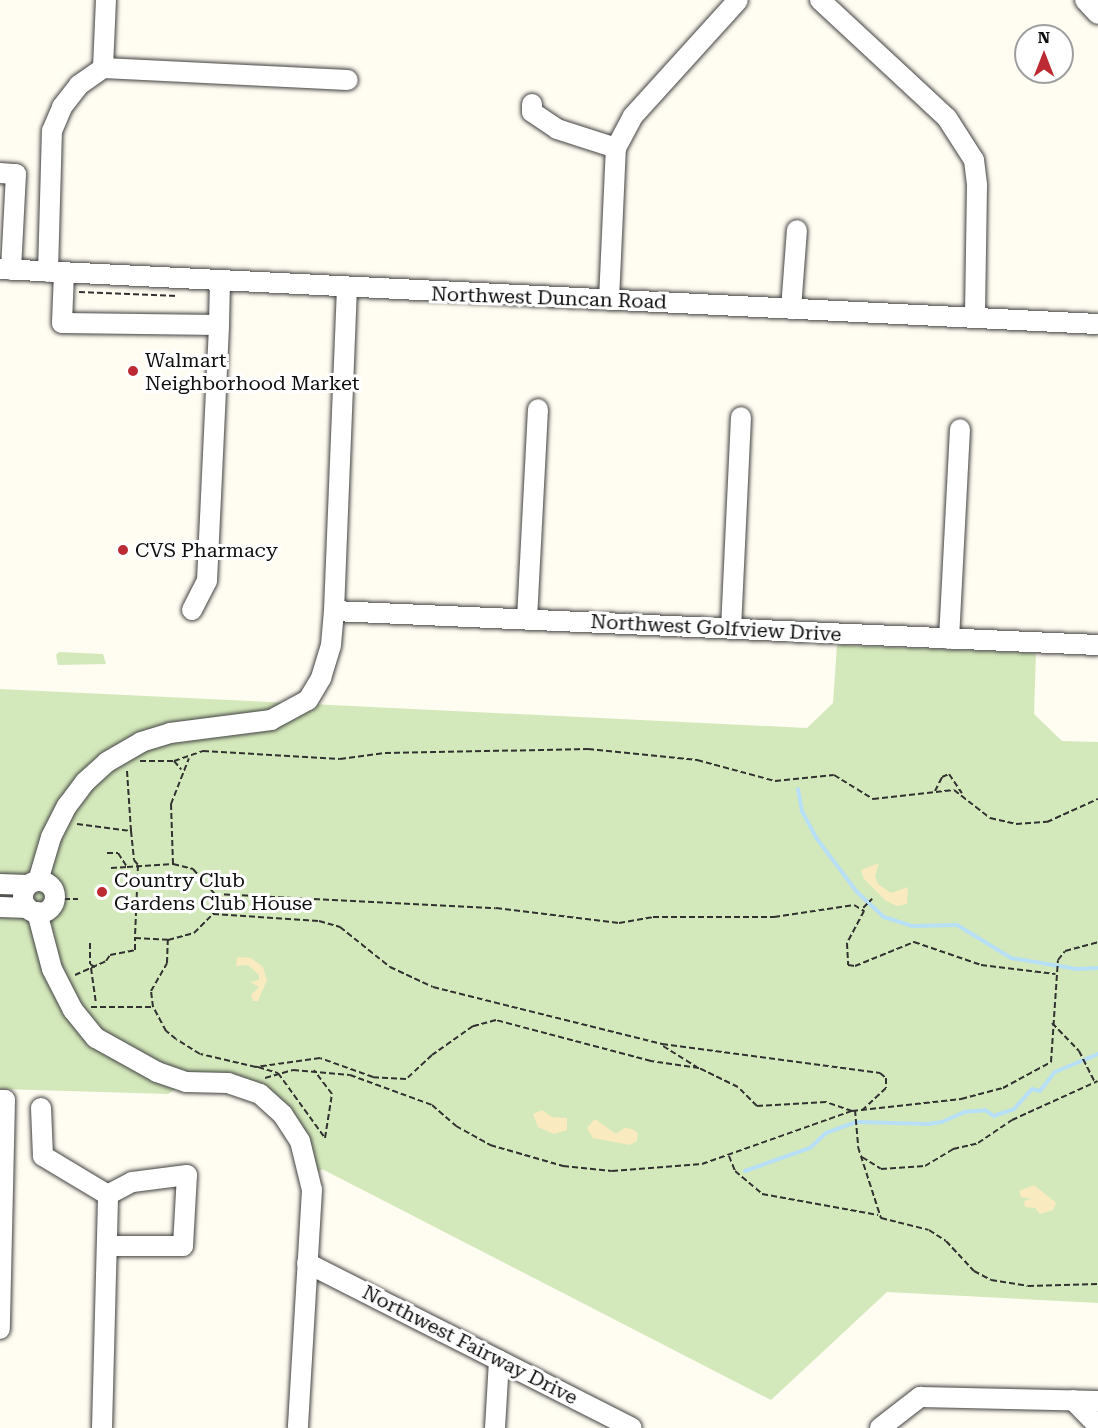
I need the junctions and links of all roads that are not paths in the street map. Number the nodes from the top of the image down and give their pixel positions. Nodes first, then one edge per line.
1 (106, 0) edge
2 (738, 0) edge
3 (820, 0) edge
4 (1085, 0) edge
5 (1098, 14) edge
6 (103, 68) junction
7 (348, 80) dead end
8 (532, 104) dead end
9 (616, 148) junction
10 (0, 173) edge
11 (797, 230) dead end
12 (5, 270) edge
13 (56, 272) junction
14 (220, 282) junction
15 (347, 289) junction
16 (609, 300) junction
17 (791, 309) junction
18 (975, 318) junction
19 (1098, 324) edge
20 (219, 325) junction
21 (538, 409) dead end
22 (741, 417) dead end
23 (960, 429) dead end
24 (192, 610) dead end
25 (334, 611) junction
26 (527, 619) junction
27 (731, 629) junction
28 (948, 639) junction
29 (1098, 645) edge
30 (33, 883) junction
31 (0, 884) edge
32 (0, 907) edge
33 (32, 910) junction
34 (0, 1100) edge
35 (41, 1108) dead end
36 (108, 1195) junction
37 (107, 1246) junction
38 (307, 1263) junction
39 (0, 1329) edge
40 (498, 1360) junction
41 (1073, 1400) junction
42 (1098, 1401) edge
43 (1098, 1426) edge
44 (102, 1428) edge
45 (298, 1428) edge
46 (495, 1428) edge
47 (632, 1428) edge
48 (880, 1428) edge

1 - 6 street
2 - 9 street
3 - 18 street
4 - 5 street
6 - 7 street
6 - 13 street
8 - 9 street
9 - 16 street
10 - 12 street
11 - 17 street
12 - 13 street, Northwest Duncan Road
13 - 14 street, Northwest Duncan Road
13 - 20 street
14 - 15 street, Northwest Duncan Road
14 - 20 street
15 - 16 street, Northwest Duncan Road
15 - 25 street
16 - 17 street, Northwest Duncan Road
17 - 18 street, Northwest Duncan Road
18 - 19 street, Northwest Duncan Road
20 - 24 street
21 - 26 street
22 - 27 street
23 - 28 street
25 - 26 street, Northwest Golfview Drive
25 - 30 street
26 - 27 street, Northwest Golfview Drive
27 - 28 street, Northwest Golfview Drive
28 - 29 street, Northwest Golfview Drive
30 - 31 street
30 - 33 street
30 - 33 street
32 - 33 street
33 - 38 street
34 - 39 street
35 - 36 street
36 - 37 street
36 - 37 street
37 - 44 street
38 - 40 street, Northwest Fairway Drive
38 - 45 street
40 - 46 street
40 - 47 street, Northwest Fairway Drive
41 - 42 street
41 - 43 street
41 - 48 street

